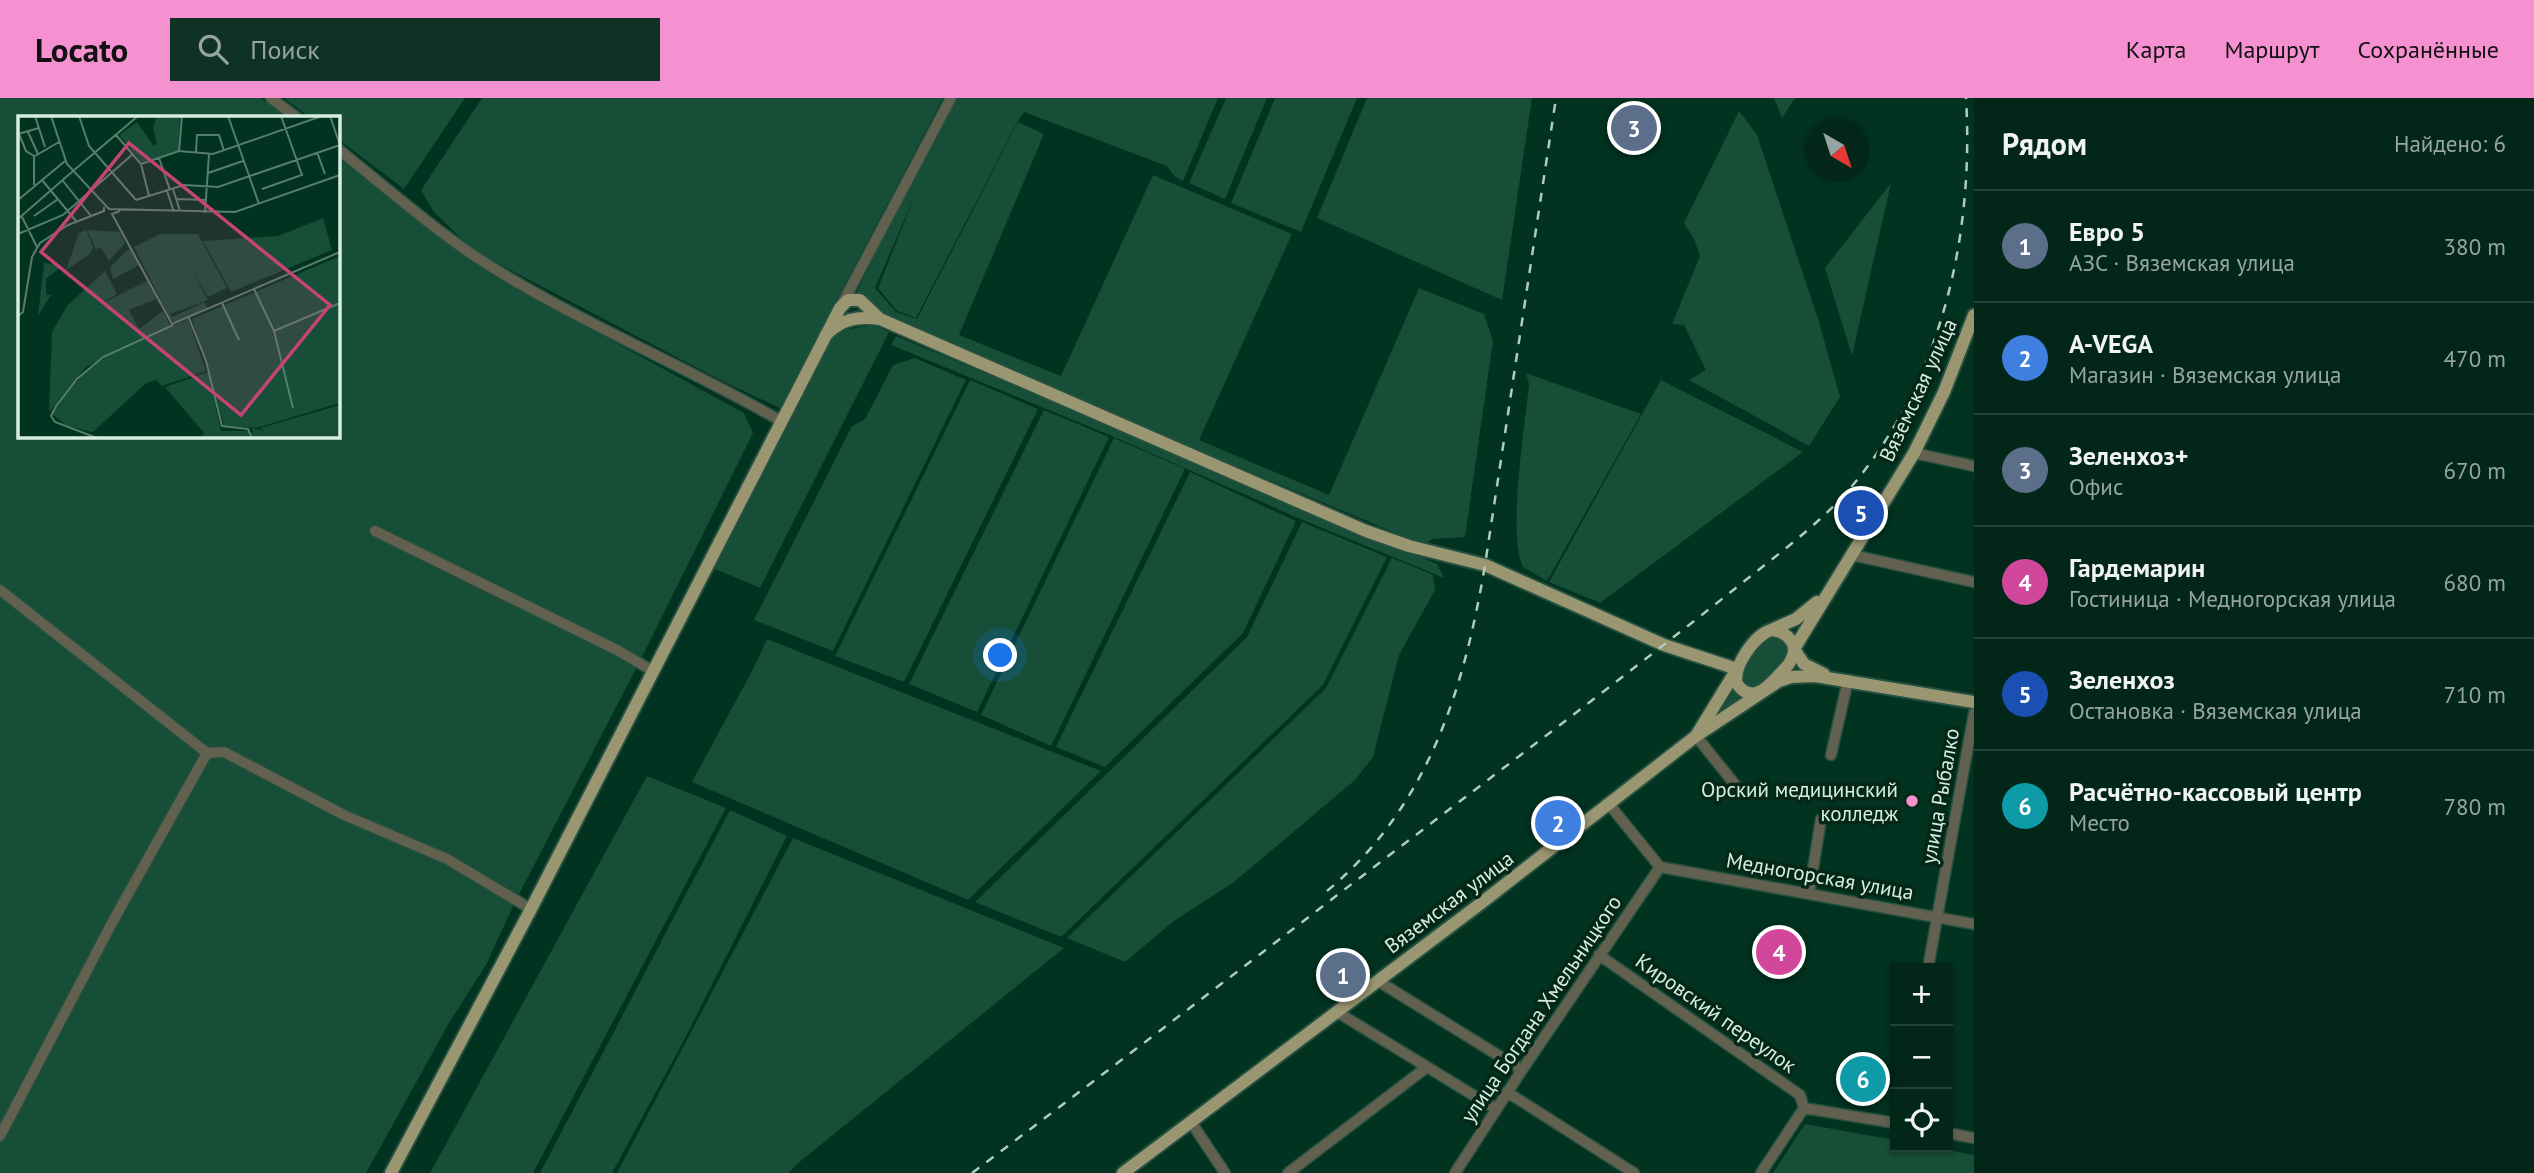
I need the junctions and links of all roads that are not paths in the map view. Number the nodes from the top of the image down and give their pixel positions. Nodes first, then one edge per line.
1 (271, 98) edge
2 (951, 98) edge
3 (295, 116) edge
4 (340, 151) edge
5 (840, 308) junction
6 (1974, 315) edge
7 (880, 319) junction
8 (825, 336) junction
9 (780, 421) junction
10 (1914, 453) junction
11 (1974, 466) edge
12 (375, 531) dead end
13 (1852, 555) junction
14 (1974, 582) edge
15 (1830, 589) junction
16 (0, 590) edge
17 (1769, 631) junction
18 (1794, 649) junction
19 (1737, 669) junction
20 (653, 671) junction
21 (1848, 680) junction
22 (1764, 691) junction
23 (1974, 702) edge
24 (1974, 713) edge
25 (1696, 736) junction
26 (208, 753) junction
27 (1831, 755) dead end
28 (1737, 788) dead end
29 (1608, 803) junction
30 (1821, 819) dead end
31 (1660, 867) junction
32 (1809, 894) junction
33 (531, 909) junction
34 (1937, 917) junction
35 (1974, 924) edge
36 (1599, 955) junction
37 (1929, 963) edge
38 (1378, 981) junction
39 (1337, 1012) junction
40 (1427, 1067) junction
41 (1522, 1070) junction
42 (1507, 1091) junction
43 (1804, 1108) junction
44 (1496, 1109) junction
45 (1191, 1122) junction
46 (1890, 1122) edge
47 (1953, 1134) edge
48 (0, 1136) edge
49 (1974, 1138) edge
50 (391, 1173) edge
51 (1123, 1173) edge
52 (1225, 1173) edge
53 (1288, 1173) edge
54 (1455, 1173) edge
55 (1634, 1173) edge
56 (1761, 1173) edge

1 - 3 street
2 - 5 street
4 - 9 street
5 - 7 main road
5 - 8 main road
6 - 10 main road, Вяземская улица
7 - 8 main road
7 - 19 main road
8 - 9 main road
9 - 20 main road
10 - 11 street
10 - 13 main road, Вяземская улица
12 - 20 street
13 - 14 street
13 - 15 main road, Вяземская улица
15 - 17 main road
15 - 18 main road
16 - 26 street
17 - 18 main road
17 - 19 main road
18 - 21 main road
18 - 22 main road
19 - 22 main road
19 - 25 main road
20 - 33 main road
21 - 22 main road
21 - 23 main road
21 - 27 street
22 - 25 main road, Вяземская улица
24 - 34 street, улица Рыбалко
25 - 28 street
25 - 29 main road, Вяземская улица
26 - 33 street
26 - 48 street
29 - 31 street
29 - 38 main road, Вяземская улица
30 - 32 street
31 - 32 street, Медногорская улица
31 - 36 street, улица Богдана Хмельницкого
32 - 34 street, Медногорская улица
33 - 50 main road
34 - 35 street, Медногорская улица
34 - 37 street, улица Рыбалко
36 - 41 street, улица Богдана Хмельницкого
36 - 43 street, Кировский переулок
38 - 39 main road, Вяземская улица
38 - 41 street
39 - 40 street
39 - 45 main road, Вяземская улица
40 - 44 street
40 - 53 street
41 - 42 street, улица Богдана Хмельницкого
42 - 44 street, улица Богдана Хмельницкого
42 - 55 street
43 - 46 street
43 - 56 street
44 - 54 street, улица Богдана Хмельницкого
45 - 51 main road, Вяземская улица
45 - 52 street
47 - 49 street

